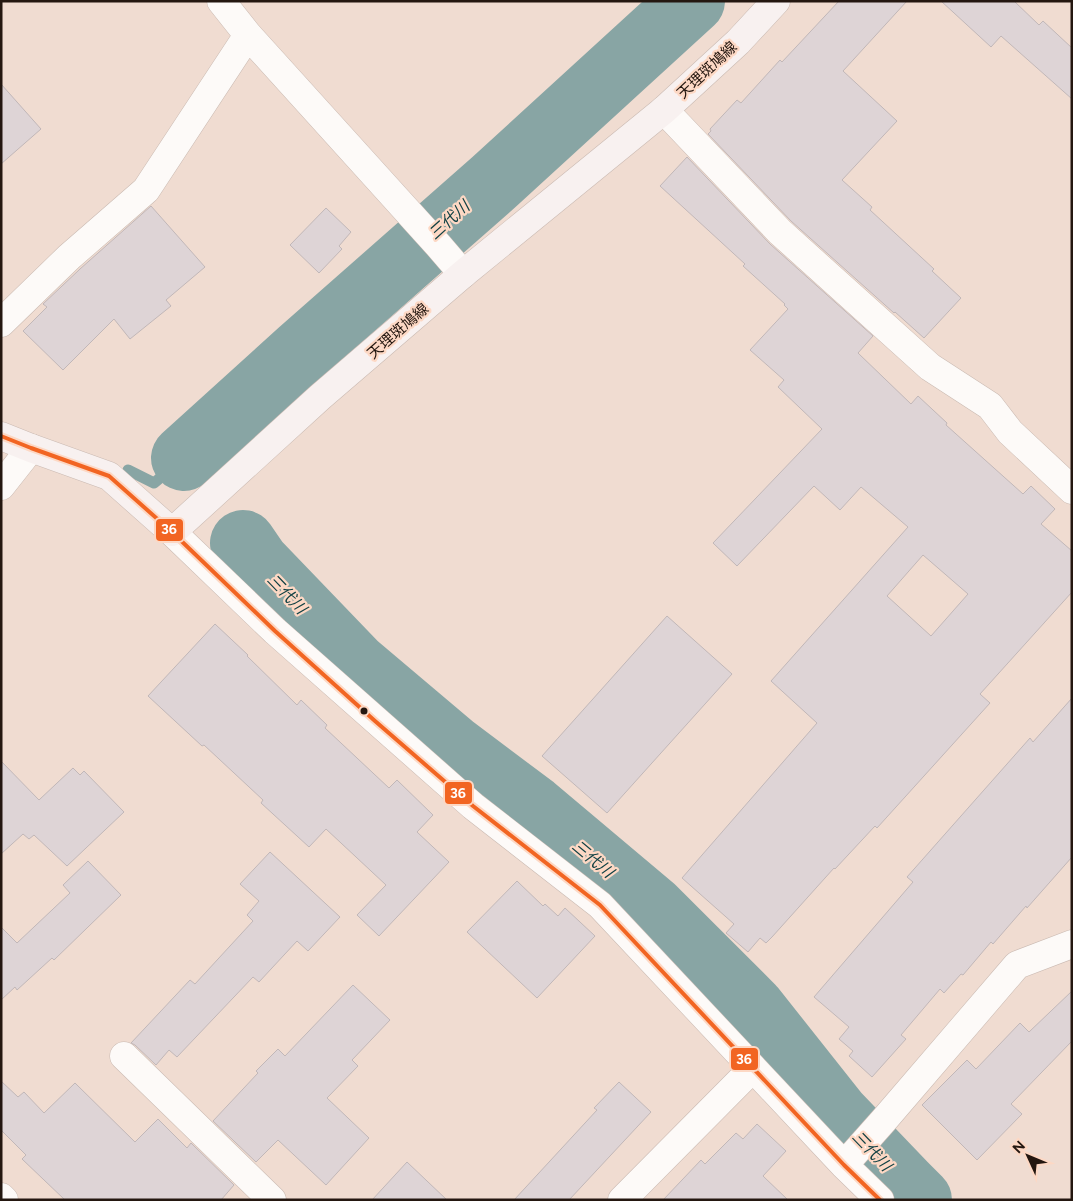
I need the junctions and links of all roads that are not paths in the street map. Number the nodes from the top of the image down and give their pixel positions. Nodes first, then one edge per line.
1 (222, 1) edge
2 (776, 1) edge
3 (248, 35) junction
4 (664, 110) junction
5 (463, 274) junction
6 (1, 323) edge
7 (1, 436) edge
8 (31, 448) junction
9 (1, 486) edge
10 (1072, 490) edge
11 (172, 532) junction
12 (1072, 944) edge
13 (124, 1056) dead end
14 (753, 1068) junction
15 (849, 1159) junction
16 (272, 1200) edge
17 (622, 1200) edge
18 (880, 1200) edge

1 - 3 street
2 - 4 main road, 天理斑鳩線
3 - 5 street
3 - 6 street
4 - 5 main road, 天理斑鳩線
4 - 10 street
5 - 11 main road, 天理斑鳩線
7 - 8 main road
8 - 9 street
8 - 11 main road
11 - 14 street
12 - 15 street
13 - 16 street
14 - 15 street
14 - 17 street
15 - 18 street

